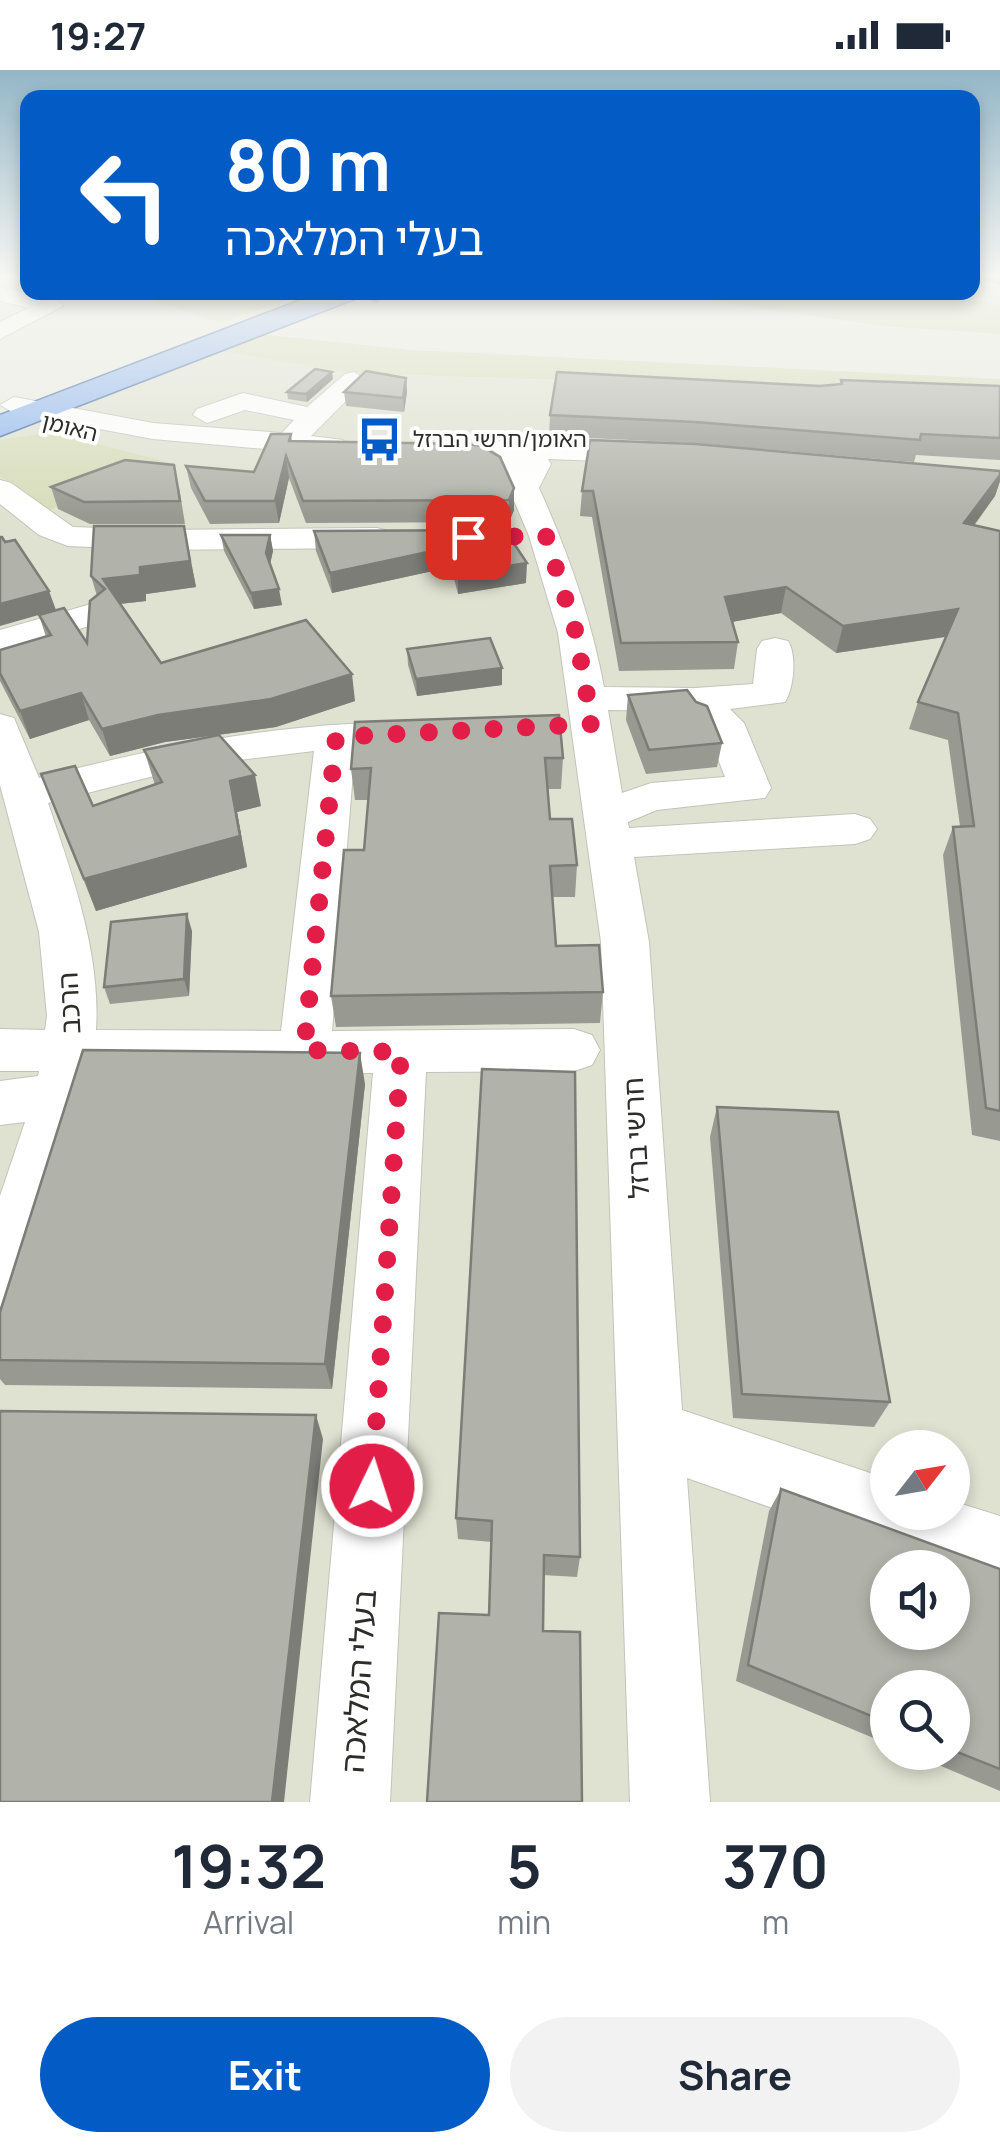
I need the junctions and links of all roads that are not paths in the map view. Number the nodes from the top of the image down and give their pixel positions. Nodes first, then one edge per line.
1 (164, 355) edge
2 (166, 355) edge
3 (354, 380) edge
4 (102, 384) junction
5 (16, 413) edge
6 (207, 415) dead end
7 (312, 416) junction
8 (104, 423) junction
9 (289, 444) junction
10 (360, 447) edge
11 (471, 453) edge
12 (673, 460) edge
13 (526, 464) junction
14 (0, 489) edge
15 (50, 528) junction
16 (408, 538) edge
17 (14, 541) edge
18 (91, 616) edge
19 (0, 642) edge
20 (774, 649) dead end
21 (695, 700) junction
22 (578, 716) junction
23 (0, 726) edge
24 (454, 731) edge
25 (336, 737) junction
26 (24, 796) junction
27 (609, 829) junction
28 (855, 829) dead end
29 (0, 1050) edge
30 (304, 1050) junction
31 (574, 1050) dead end
32 (401, 1052) junction
33 (65, 1072) junction
34 (0, 1103) edge
35 (0, 1278) edge
36 (650, 1432) junction
37 (1000, 1552) edge
38 (350, 1802) edge
39 (670, 1802) edge

1 - 5 main road
2 - 4 main road
3 - 7 street
4 - 5 main road
4 - 8 main road
5 - 8 street, האומן
5 - 9 street, האומן
6 - 7 street
7 - 9 street
8 - 9 street, האומן
9 - 10 street, האומן
11 - 13 street
12 - 13 street
13 - 22 street, חרשי ברזל
14 - 15 street
15 - 16 street
15 - 17 street
18 - 19 street
20 - 21 street
21 - 22 street
21 - 27 street
22 - 27 street, חרשי ברזל
23 - 26 street, הרכב
24 - 25 street
25 - 26 street
25 - 30 street
26 - 33 street, הרכב
27 - 28 street
27 - 36 street, חרשי ברזל
29 - 33 street
30 - 32 street
30 - 33 street
31 - 32 street
32 - 38 street, בעלי המלאכה
33 - 34 street
33 - 35 street, הרכב
36 - 37 street
36 - 39 street, חרשי ברזל

